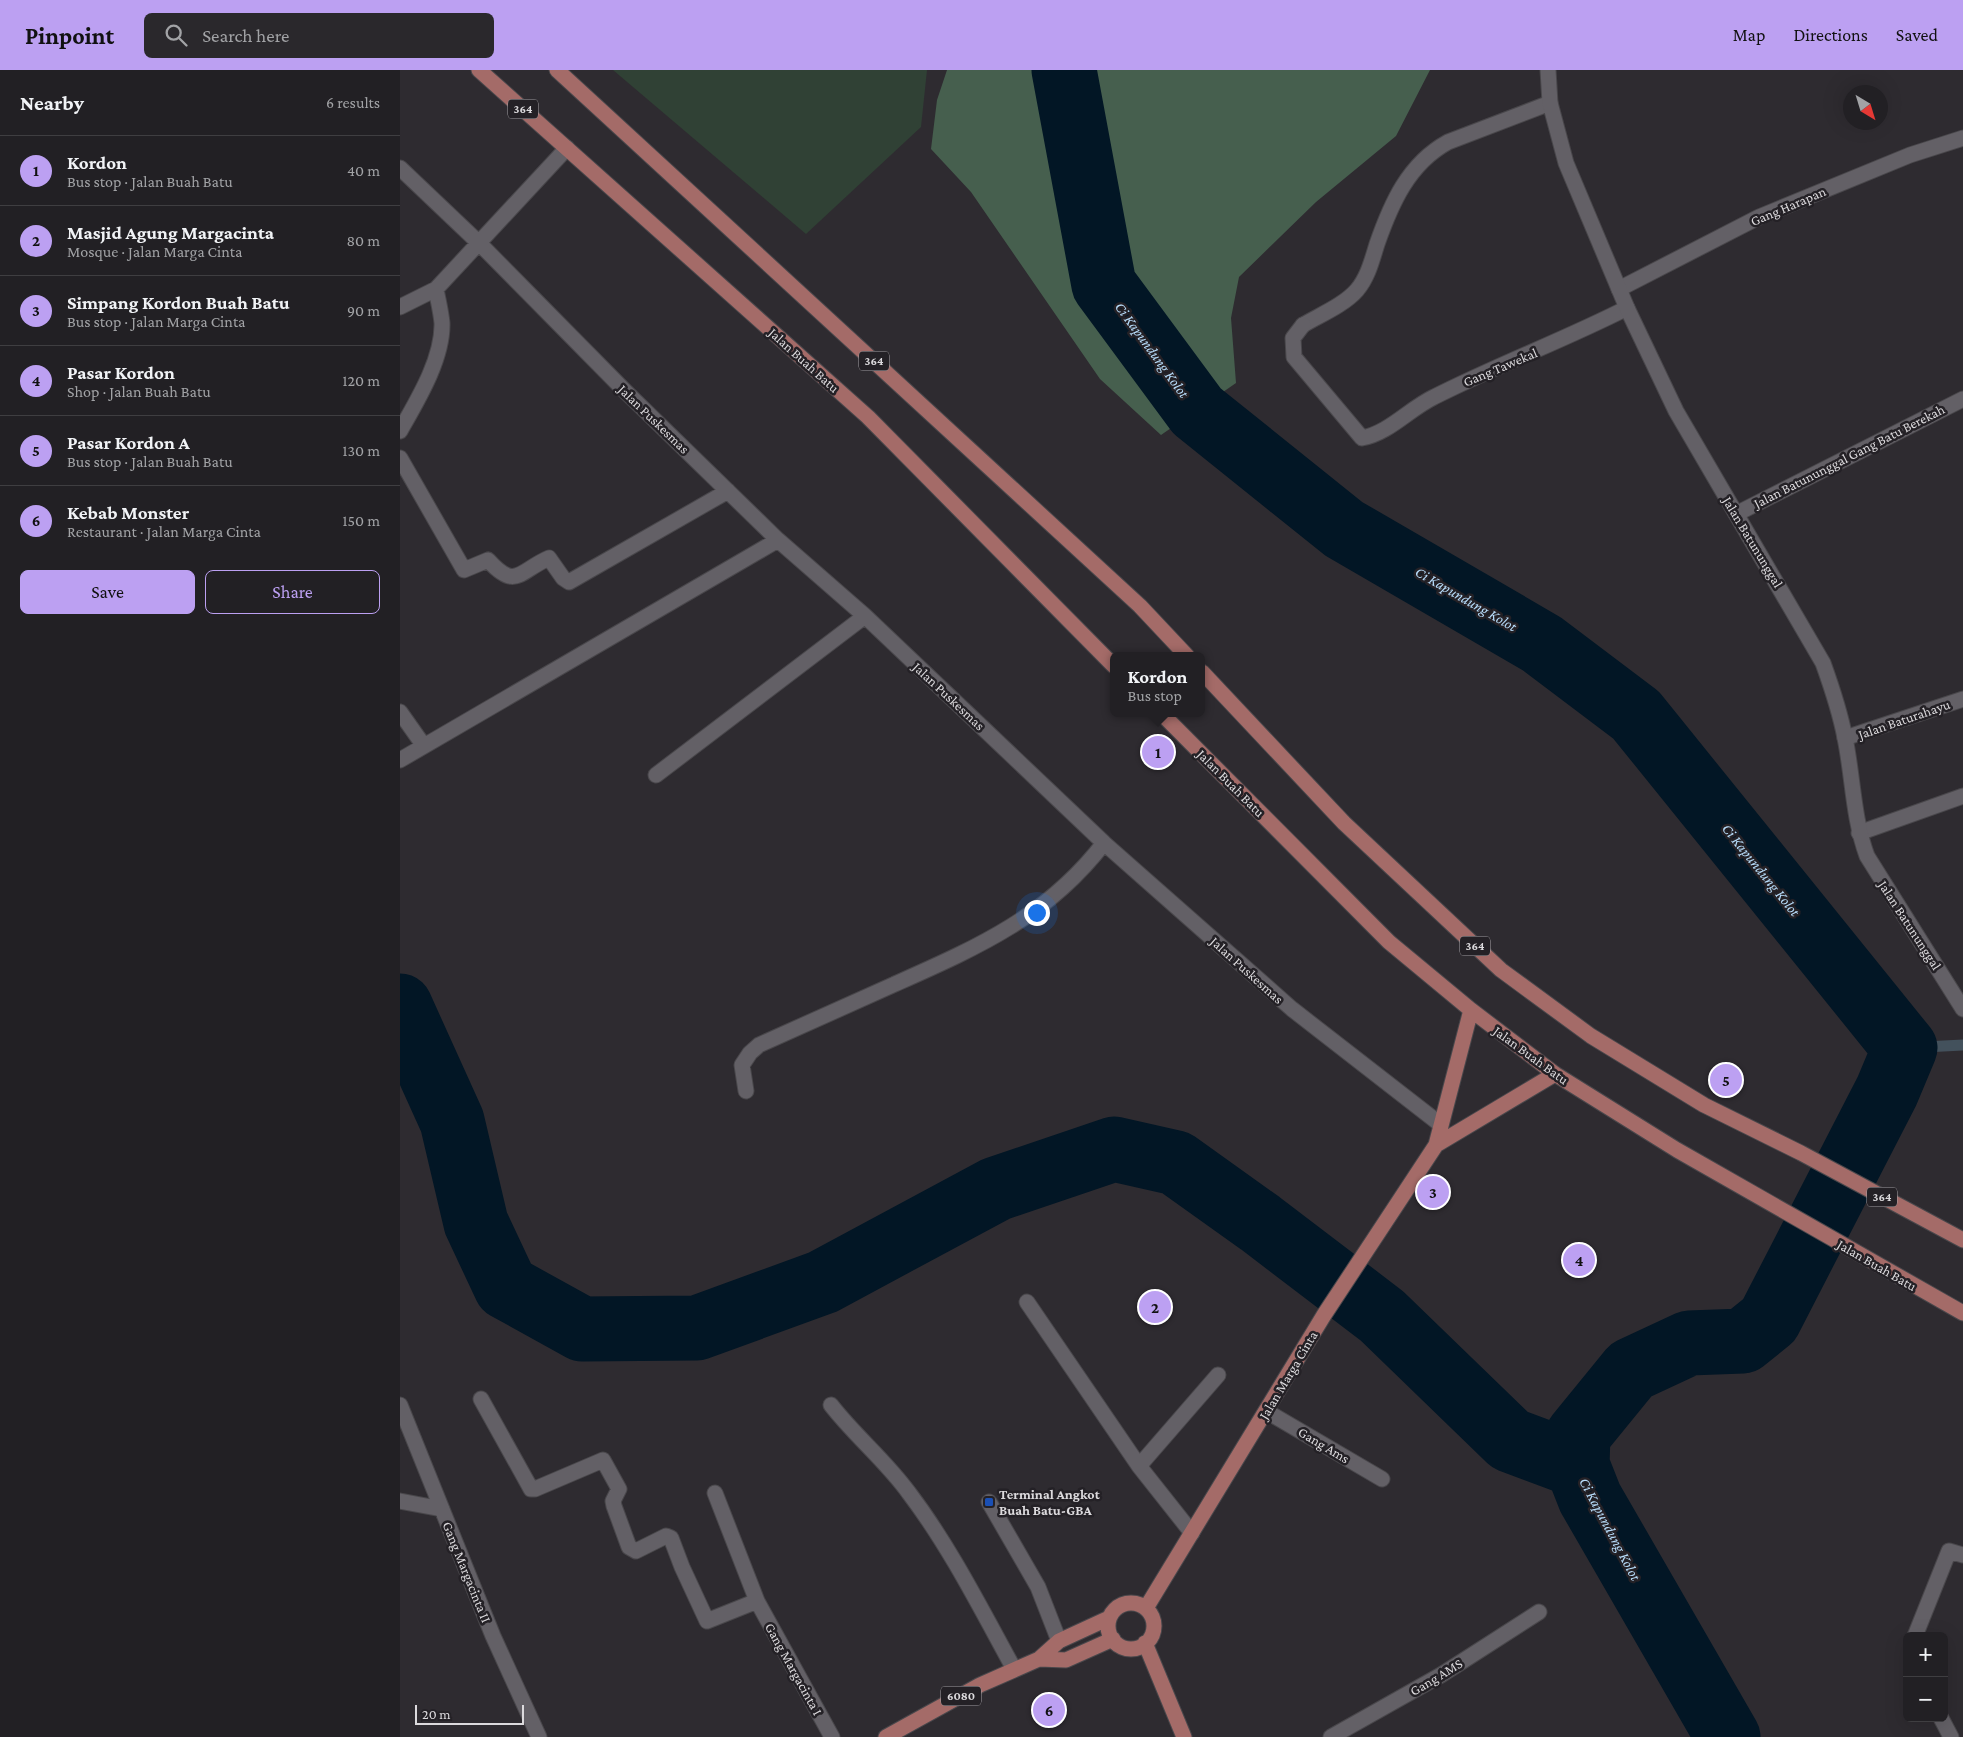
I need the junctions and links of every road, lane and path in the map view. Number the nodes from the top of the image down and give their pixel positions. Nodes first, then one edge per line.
1 (480, 70) edge
2 (557, 70) edge
3 (1548, 70) edge
4 (1550, 103) junction
5 (1963, 138) edge
6 (567, 148) junction
7 (400, 168) edge
8 (480, 244) junction
9 (436, 289) junction
10 (1619, 289) junction
11 (400, 308) edge
12 (1627, 308) junction
13 (1963, 399) edge
14 (400, 431) edge
15 (400, 458) edge
16 (728, 491) junction
17 (1736, 514) junction
18 (778, 540) junction
19 (865, 616) junction
20 (1183, 652) edge
21 (1110, 662) edge
22 (1205, 675) edge
23 (1963, 699) edge
24 (400, 712) edge
25 (1165, 717) edge
26 (1845, 738) junction
27 (424, 746) junction
28 (400, 760) edge
29 (656, 775) dead end
30 (1963, 796) edge
31 (1859, 833) junction
32 (1104, 843) junction
33 (1963, 1009) edge
34 (1471, 1010) junction
35 (1555, 1074) junction
36 (746, 1091) dead end
37 (1440, 1124) junction
38 (1436, 1145) junction
39 (1963, 1240) edge
40 (1027, 1302) dead end
41 (1963, 1313) edge
42 (1218, 1375) dead end
43 (481, 1399) dead end
44 (400, 1405) edge
45 (831, 1405) dead end
46 (1266, 1411) junction
47 (1139, 1466) junction
48 (1382, 1479) dead end
49 (716, 1493) dead end
50 (400, 1501) edge
51 (989, 1502) dead end
52 (442, 1509) junction
53 (1192, 1533) junction
54 (1963, 1555) edge
55 (757, 1601) junction
56 (1146, 1608) junction
57 (1538, 1612) dead end
58 (1109, 1618) junction
59 (1917, 1632) edge
60 (1112, 1639) junction
61 (1059, 1641) junction
62 (1146, 1644) junction
63 (1039, 1659) junction
64 (1014, 1669) junction
65 (1943, 1722) edge
66 (894, 1735) edge
67 (540, 1737) edge
68 (832, 1737) edge
69 (1184, 1737) edge
70 (1331, 1737) edge
71 (1951, 1737) edge

1 - 6 main road, Jalan Buah Batu / 364
2 - 20 main road, 364
3 - 4 street, Jalan Batununggal
4 - 10 street, Jalan Batununggal
4 - 12 street, Gang Tawekal
5 - 10 street, Gang Harapan
6 - 8 street
6 - 21 main road, Jalan Buah Batu / 364
7 - 8 street, Jalan Puskesmas
8 - 9 street
8 - 16 street, Jalan Puskesmas
9 - 11 street
9 - 14 street
10 - 12 street, Jalan Batununggal
12 - 17 street, Jalan Batununggal
13 - 17 street, Jalan Batununggal Gang Batu Berekah
15 - 16 street
16 - 18 street, Jalan Puskesmas
17 - 26 street, Jalan Batununggal
18 - 19 street, Jalan Puskesmas
18 - 27 street
19 - 29 street
19 - 32 street, Jalan Puskesmas
22 - 39 main road, 364
23 - 26 street, Jalan Baturahayu
24 - 27 street
25 - 34 main road, Jalan Buah Batu
26 - 31 street, Jalan Batununggal
27 - 28 street
30 - 31 street
31 - 33 street, Jalan Batununggal
32 - 36 street
32 - 37 street, Jalan Puskesmas
34 - 35 main road, Jalan Buah Batu
34 - 37 main road, Jalan Marga Cinta
35 - 38 main road, Jalan Marga Cinta
35 - 41 main road, Jalan Buah Batu
37 - 38 main road, Jalan Marga Cinta
38 - 46 main road, Jalan Marga Cinta
40 - 47 street
42 - 47 street
43 - 55 street
44 - 52 street, Gang Margacinta II
45 - 64 street
46 - 48 street, Gang Ams
46 - 53 main road, Jalan Marga Cinta
47 - 53 street
49 - 55 street, Gang Margacinta I
50 - 52 street
51 - 61 street
52 - 67 street, Gang Margacinta II
53 - 56 main road, Jalan Marga Cinta
54 - 59 street
55 - 68 street, Gang Margacinta I
56 - 58 main road
56 - 62 main road
57 - 70 street, Gang AMS
58 - 60 main road
58 - 61 main road, 6080
60 - 62 main road
60 - 63 main road, 6080
61 - 63 main road, 6080
62 - 69 main road
63 - 64 main road, 6080
64 - 66 main road, 6080
65 - 71 street

